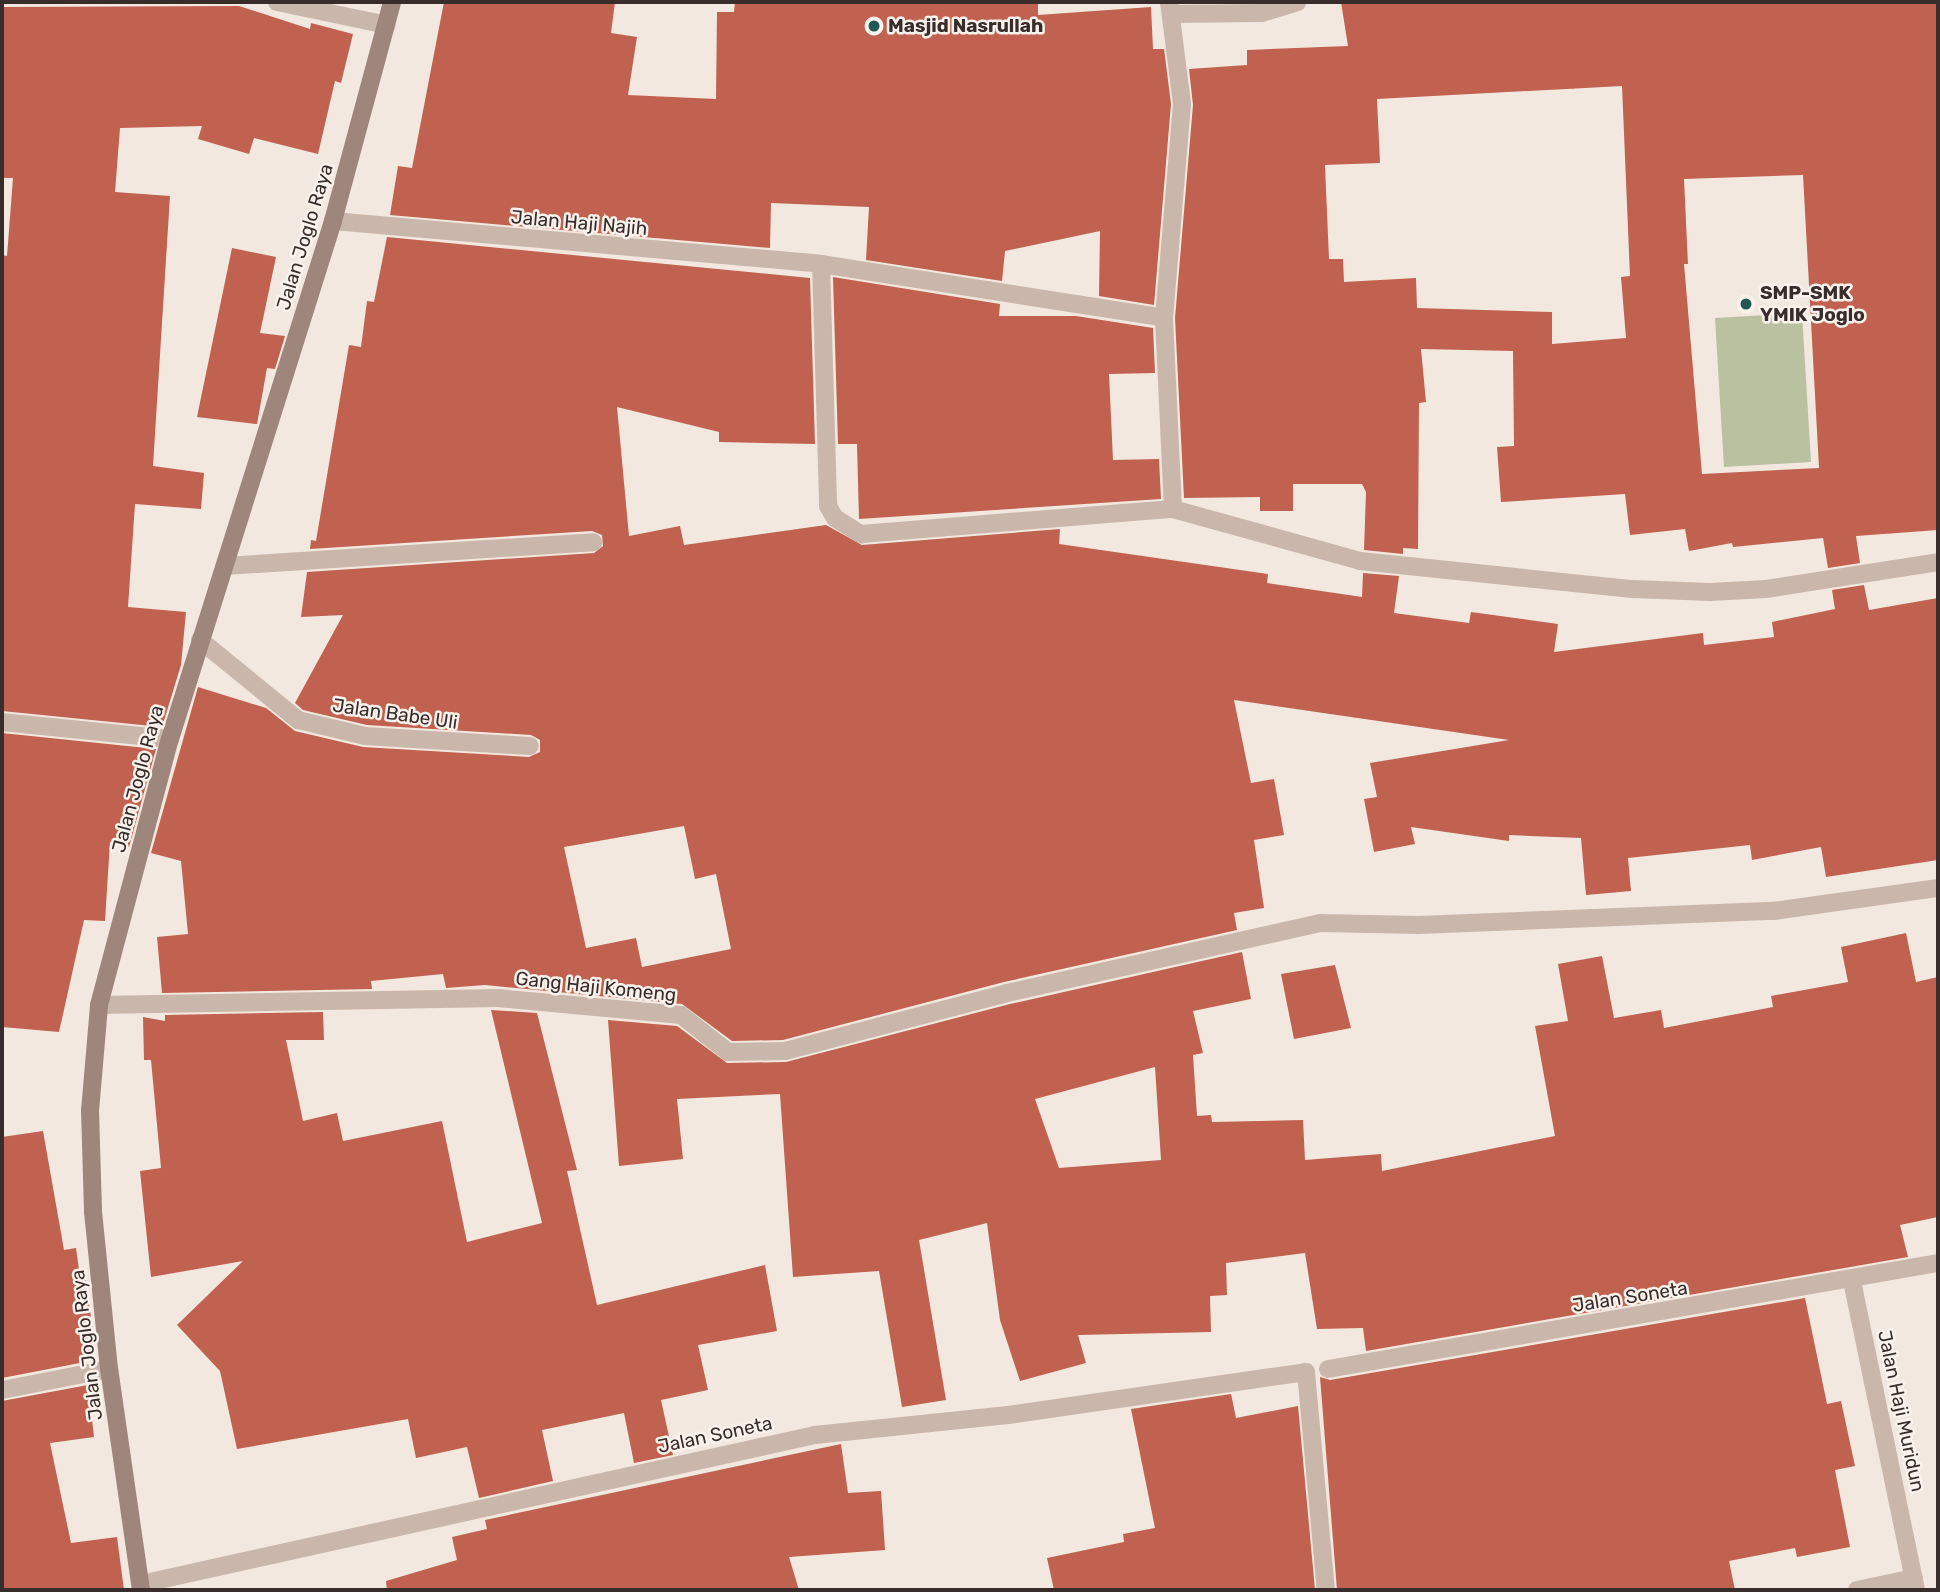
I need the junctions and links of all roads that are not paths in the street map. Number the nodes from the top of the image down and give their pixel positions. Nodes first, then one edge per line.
1 (277, 2) edge
2 (392, 2) edge
3 (1297, 2) edge
4 (1170, 8) edge
5 (387, 25) junction
6 (333, 221) junction
7 (821, 264) junction
8 (1164, 318) junction
9 (1173, 509) junction
10 (593, 542) dead end
11 (1938, 562) edge
12 (225, 566) junction
13 (200, 640) junction
14 (2, 722) edge
15 (170, 739) junction
16 (530, 746) dead end
17 (1938, 888) edge
18 (99, 1005) junction
19 (1938, 1263) edge
20 (1852, 1282) junction
21 (109, 1368) junction
22 (1328, 1368) dead end
23 (2, 1390) edge
24 (1915, 1584) edge
25 (141, 1587) edge
26 (1326, 1590) edge
27 (1857, 1590) edge

1 - 5 street
2 - 5 main road, Jalan Joglo Raya
3 - 4 street
4 - 8 street
5 - 6 main road, Jalan Joglo Raya
6 - 7 street, Jalan Haji Najih
6 - 12 main road, Jalan Joglo Raya
7 - 8 street, Jalan Haji Najih
7 - 9 street
8 - 9 street
9 - 11 street
10 - 12 street
12 - 13 main road, Jalan Joglo Raya
13 - 15 main road, Jalan Joglo Raya
13 - 16 street, Jalan Babe Uli
14 - 15 street
15 - 18 main road, Jalan Joglo Raya
17 - 18 street, Gang Haji Komeng
18 - 21 main road, Jalan Joglo Raya
19 - 20 street, Jalan Soneta
20 - 22 street, Jalan Soneta
20 - 24 street, Jalan Haji Muridun
21 - 23 street
21 - 25 main road, Jalan Joglo Raya
24 - 27 street
25 - 26 street, Jalan Soneta

